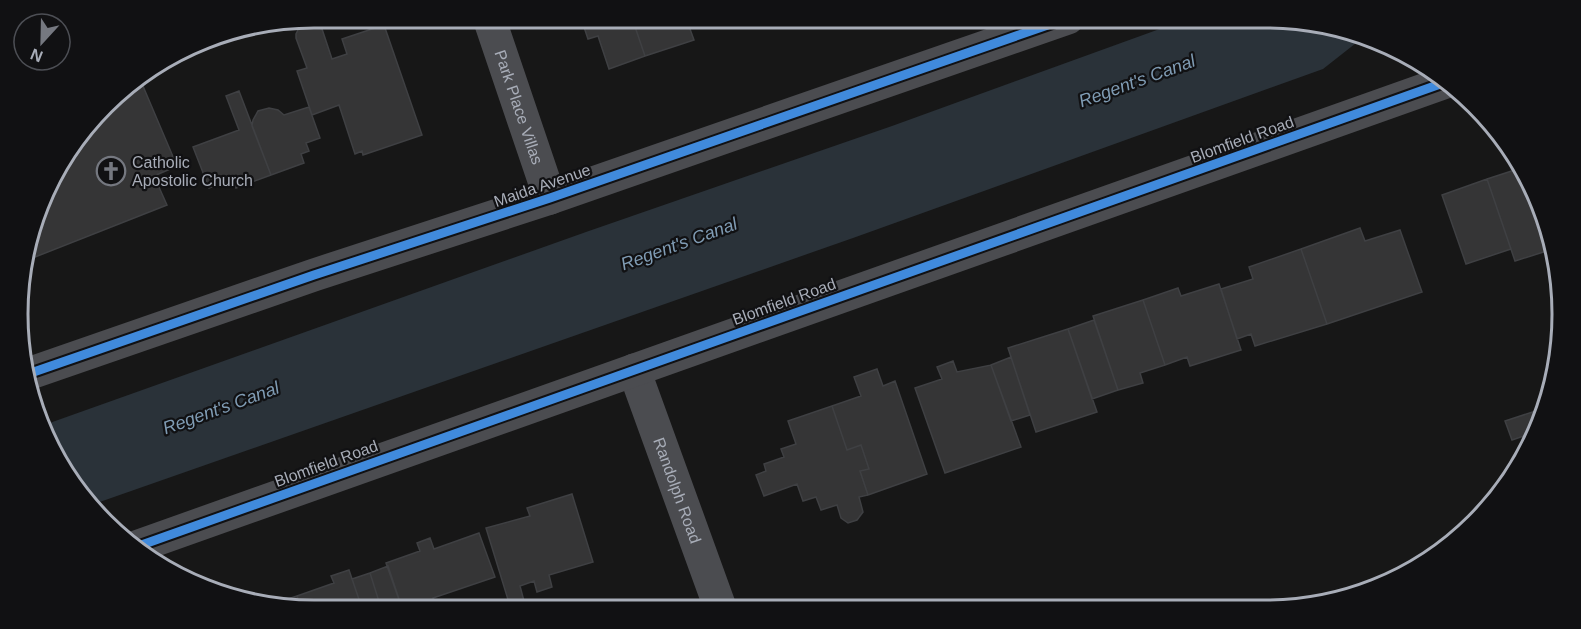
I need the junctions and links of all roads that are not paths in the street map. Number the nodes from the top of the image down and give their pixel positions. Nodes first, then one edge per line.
1 (492, 28) edge
2 (1039, 28) edge
3 (1437, 85) edge
4 (550, 198) junction
5 (634, 370) junction
6 (34, 372) edge
7 (144, 544) edge
8 (717, 600) edge

1 - 4 street, Park Place Villas
2 - 4 street, Maida Avenue
3 - 5 street, Blomfield Road
4 - 6 street, Maida Avenue
5 - 7 street, Blomfield Road
5 - 8 street, Randolph Road

